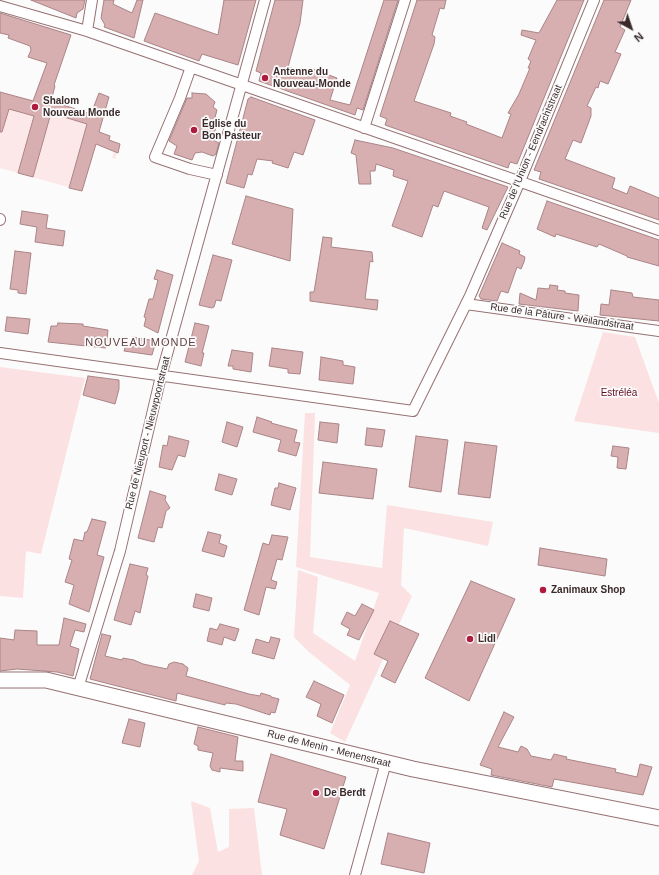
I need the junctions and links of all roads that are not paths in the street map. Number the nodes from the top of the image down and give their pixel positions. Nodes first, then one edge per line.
1 (92, 0) edge
2 (265, 0) edge
3 (405, 0) edge
4 (594, 0) edge
5 (0, 6) edge
6 (86, 31) junction
7 (191, 67) junction
8 (241, 86) junction
9 (364, 128) junction
10 (217, 175) junction
11 (520, 181) junction
12 (659, 230) edge
13 (466, 304) junction
14 (659, 331) edge
15 (0, 353) edge
16 (161, 376) junction
17 (0, 680) edge
18 (78, 688) junction
19 (386, 762) junction
20 (659, 818) edge
21 (355, 875) edge

1 - 6 street
2 - 8 street, Rue de Nieuport - Nieuwpoortstraat
3 - 9 street
4 - 11 street, Rue de l'Union - Eendrachtstraat
5 - 6 street
6 - 7 street
7 - 8 street
7 - 10 street
8 - 9 street
8 - 10 street, Rue de Nieuport - Nieuwpoortstraat
9 - 11 street
10 - 16 street, Rue de Nieuport - Nieuwpoortstraat
11 - 12 street
11 - 13 street, Rue de l'Union - Eendrachtstraat
13 - 14 street, Rue de la Pâture - Weilandstraat
13 - 16 street, Rue de l'Union - Eendrachtstraat
15 - 16 street
16 - 18 street, Rue de Nieuport - Nieuwpoortstraat
17 - 18 street, Rue de Menin - Menenstraat
18 - 19 street, Rue de Menin - Menenstraat
19 - 20 street, Rue de Menin - Menenstraat
19 - 21 street

